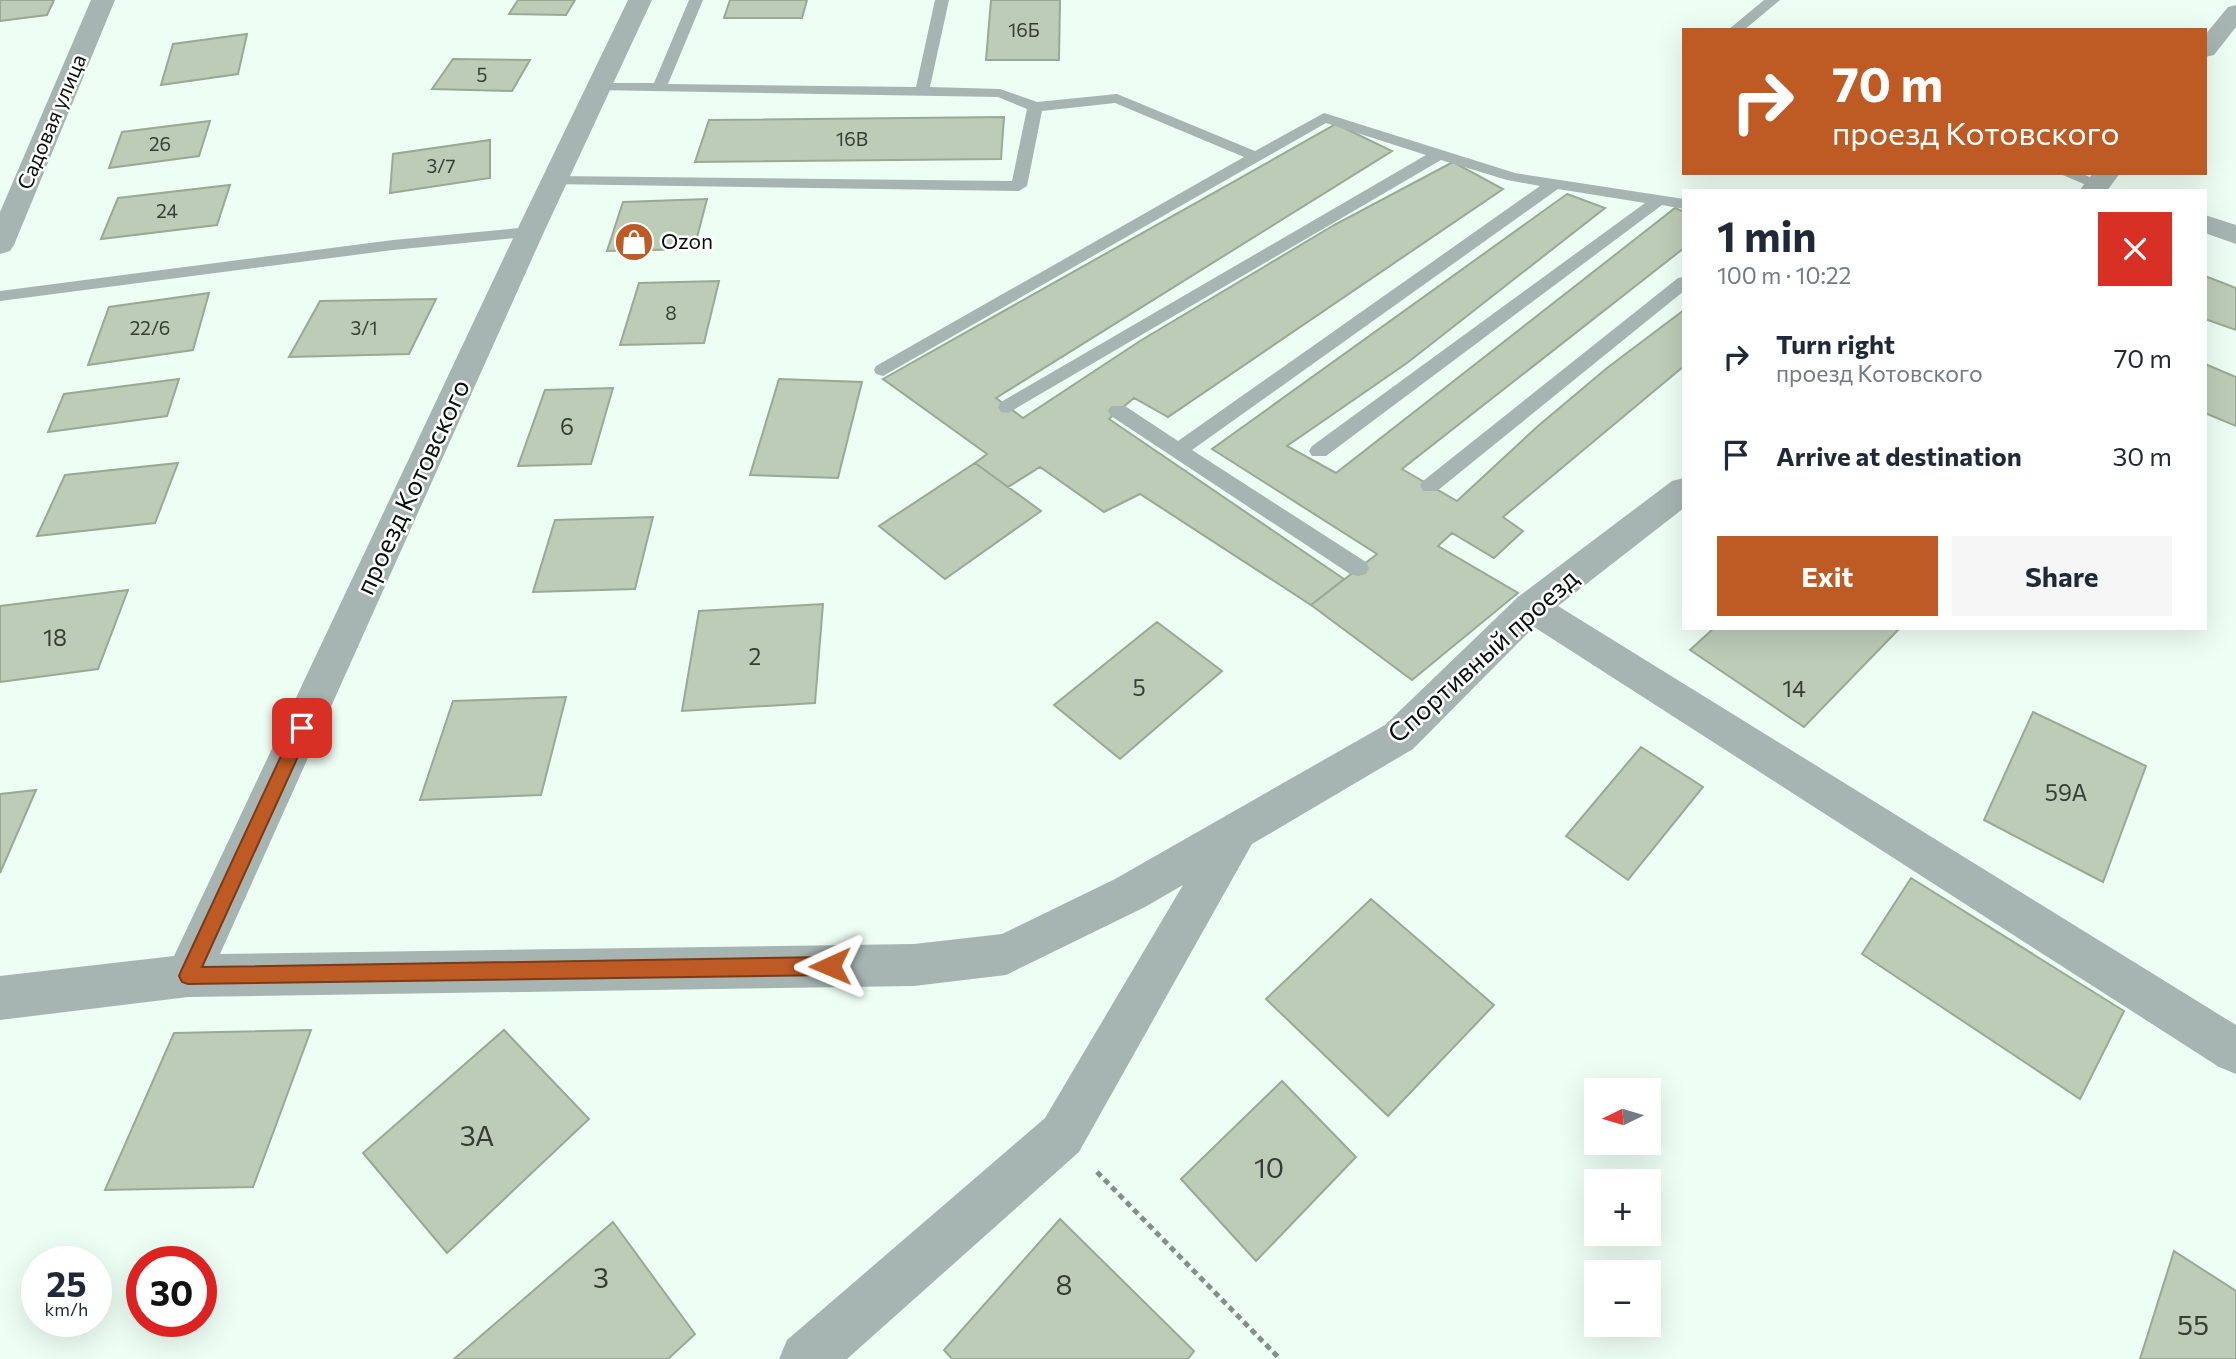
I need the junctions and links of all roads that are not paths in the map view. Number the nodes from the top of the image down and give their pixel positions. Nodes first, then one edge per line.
1 (103, 0) edge
2 (640, 0) edge
3 (696, 0) edge
4 (942, 0) edge
5 (1773, 0) edge
6 (2236, 12) edge
7 (1738, 28) edge
8 (2207, 48) edge
9 (600, 88) junction
10 (659, 88) junction
11 (922, 92) junction
12 (1035, 107) junction
13 (1439, 154) junction
14 (1256, 157) junction
15 (2072, 175) edge
16 (555, 181) junction
17 (1554, 184) junction
18 (2103, 185) edge
19 (1659, 200) junction
20 (1682, 204) edge
21 (2207, 224) edge
22 (530, 232) junction
23 (2236, 234) edge
24 (0, 245) edge
25 (1682, 284) edge
26 (0, 296) edge
27 (883, 370) dead end
28 (1008, 407) dead end
29 (1118, 411) dead end
30 (1178, 450) junction
31 (1319, 451) dead end
32 (1430, 486) dead end
33 (1682, 492) edge
34 (1359, 568) dead end
35 (1531, 607) junction
36 (1237, 831) junction
37 (188, 976) junction
38 (0, 998) edge
39 (2236, 1051) edge
40 (806, 1359) edge

1 - 24 street, Садовая улица
2 - 9 street, проезд Котовского
3 - 10 lane
4 - 11 lane
5 - 7 lane
6 - 8 street
9 - 10 lane
9 - 16 street, проезд Котовского
10 - 11 lane
11 - 12 lane
12 - 14 lane
12 - 16 lane
13 - 14 lane
13 - 17 lane
13 - 28 lane
14 - 27 lane
15 - 18 lane
16 - 22 street, проезд Котовского
17 - 19 lane
17 - 30 lane
19 - 20 lane
19 - 31 lane
21 - 23 street
22 - 26 lane
22 - 37 street, проезд Котовского
25 - 32 lane
29 - 30 lane
30 - 34 lane
33 - 35 street, Спортивный проезд
35 - 36 street, Спортивный проезд
35 - 39 street
36 - 37 street, Спортивный проезд
36 - 40 street
37 - 38 street, Спортивный проезд

